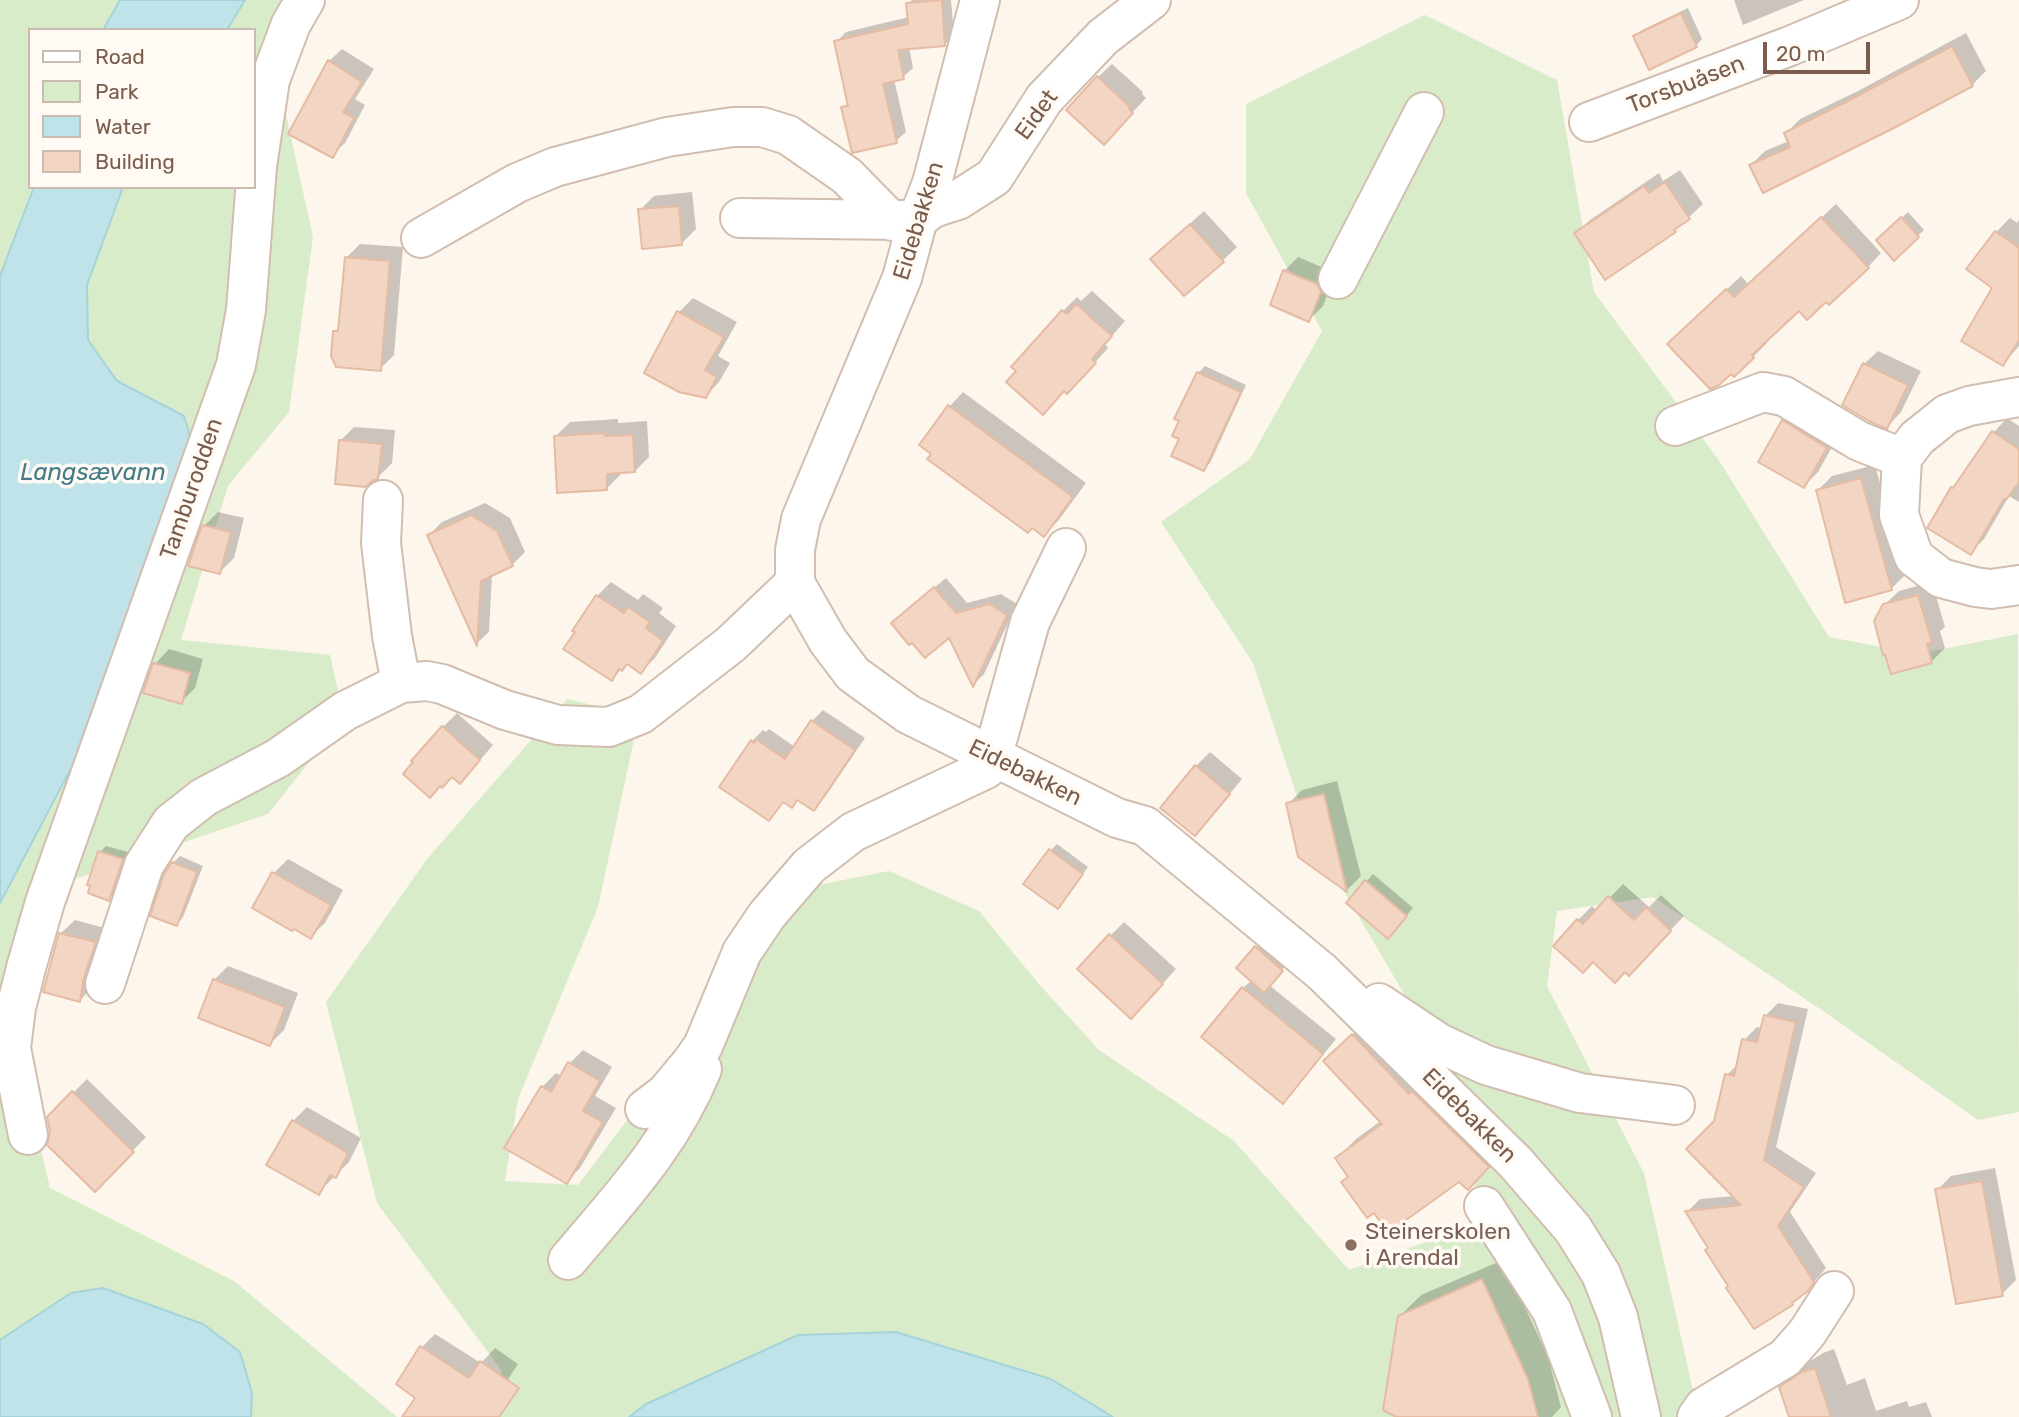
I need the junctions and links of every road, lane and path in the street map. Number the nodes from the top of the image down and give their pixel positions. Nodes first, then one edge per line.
1 (305, 0) edge
2 (980, 0) edge
3 (1151, 0) edge
4 (1899, 0) edge
5 (1424, 112) dead end
6 (1589, 121) dead end
7 (256, 179) edge
8 (255, 189) edge
9 (740, 218) dead end
10 (905, 220) junction
11 (421, 239) dead end
12 (1338, 279) dead end
13 (2019, 397) edge
14 (1675, 426) dead end
15 (1902, 458) junction
16 (383, 500) dead end
17 (1066, 548) dead end
18 (794, 583) junction
19 (2019, 585) edge
20 (401, 683) junction
21 (992, 756) junction
22 (1322, 972) junction
23 (105, 984) dead end
24 (703, 1046) junction
25 (1675, 1105) dead end
26 (645, 1109) dead end
27 (28, 1135) dead end
28 (1484, 1206) dead end
29 (568, 1260) dead end
30 (1835, 1291) dead end
31 (1592, 1417) edge
32 (1641, 1417) edge
33 (1697, 1417) edge

1 - 7 street, Tamburodden
2 - 10 street, Eidebakken
3 - 10 street, Eidet
4 - 6 street, Torsbuåsen
5 - 12 street
8 - 27 street, Tamburodden
9 - 10 street
10 - 11 street
10 - 18 street, Eidebakken
13 - 15 street
14 - 15 street
15 - 19 street
16 - 20 street
17 - 21 street
18 - 20 street
18 - 21 street, Eidebakken
20 - 23 street
21 - 22 street, Eidebakken
21 - 24 street
22 - 25 street
22 - 32 street, Eidebakken
24 - 26 street
24 - 29 street
28 - 31 street
30 - 33 street

